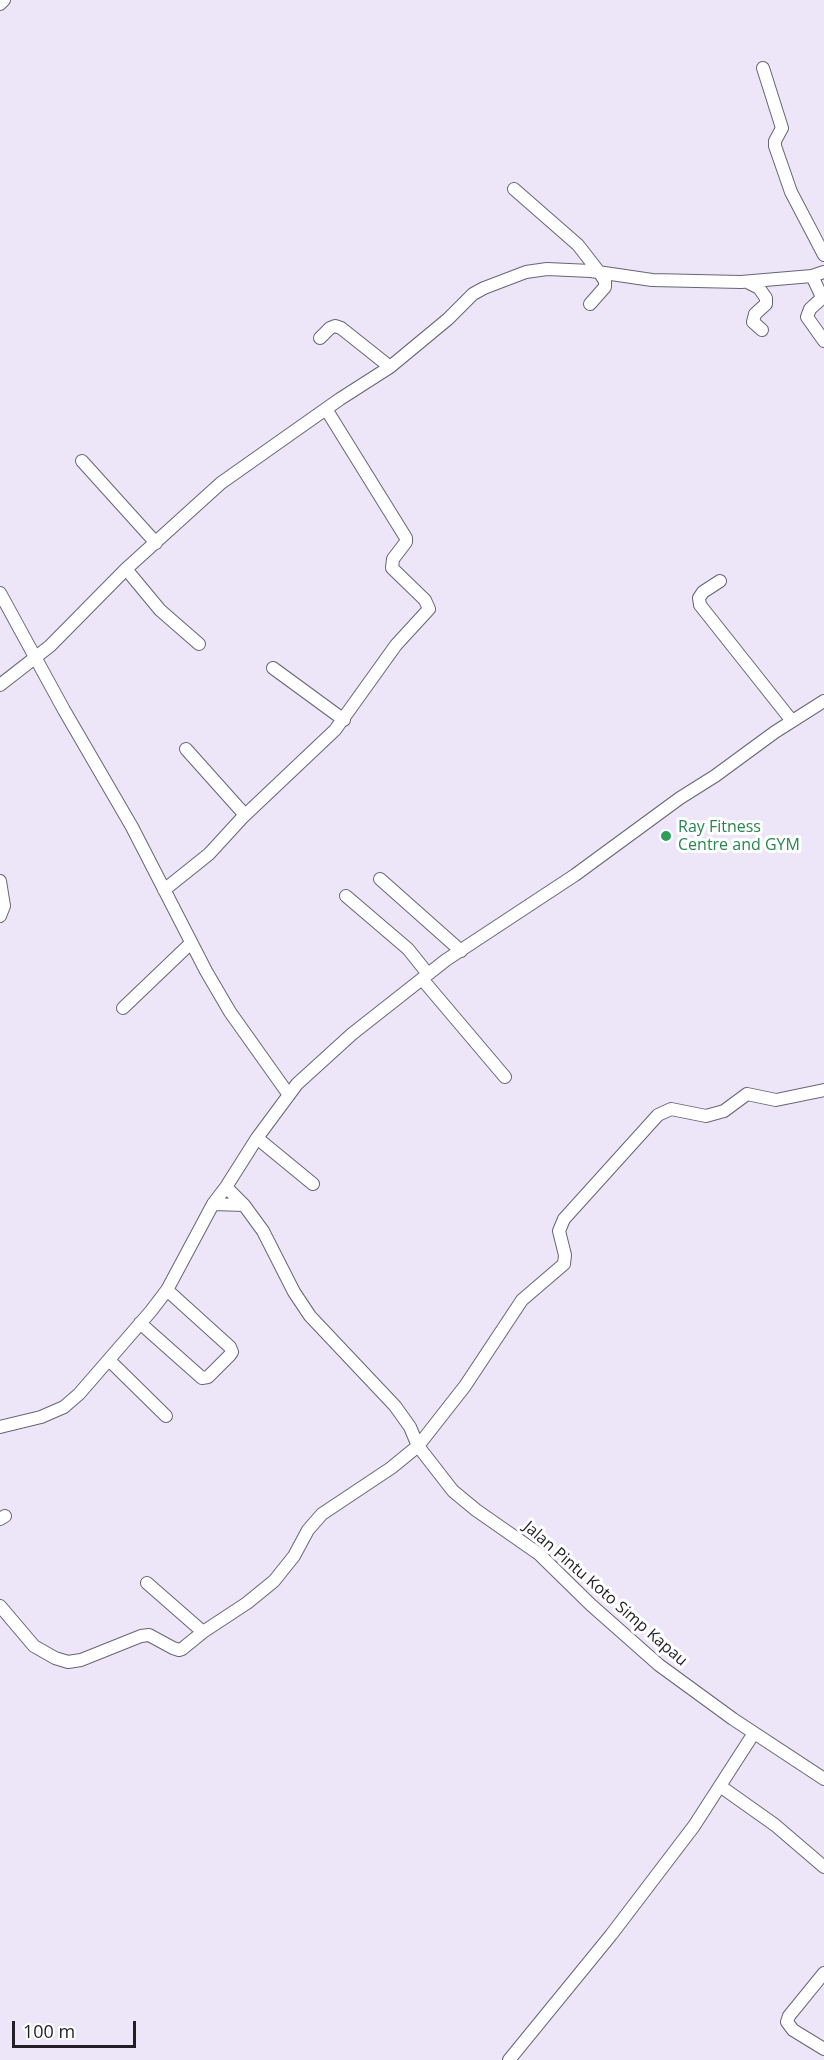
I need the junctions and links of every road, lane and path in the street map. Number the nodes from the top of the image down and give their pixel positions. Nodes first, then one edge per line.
1 (763, 68) dead end
2 (514, 189) dead end
3 (824, 255) edge
4 (599, 272) junction
5 (818, 274) edge
6 (748, 282) junction
7 (590, 304) dead end
8 (762, 330) dead end
9 (320, 338) dead end
10 (824, 340) edge
11 (390, 367) junction
12 (326, 409) junction
13 (82, 461) dead end
14 (156, 543) junction
15 (126, 569) junction
16 (720, 580) dead end
17 (0, 593) edge
18 (199, 644) dead end
19 (36, 657) junction
20 (273, 668) dead end
21 (0, 685) edge
22 (824, 701) edge
23 (344, 720) junction
24 (792, 721) junction
25 (186, 749) dead end
26 (245, 815) junction
27 (380, 879) dead end
28 (0, 881) edge
29 (164, 890) junction
30 (346, 896) dead end
31 (0, 916) edge
32 (191, 943) junction
33 (461, 951) junction
34 (425, 976) junction
35 (123, 1008) dead end
36 (506, 1077) dead end
37 (824, 1090) edge
38 (289, 1095) junction
39 (257, 1138) junction
40 (313, 1184) dead end
41 (226, 1187) junction
42 (213, 1204) junction
43 (244, 1205) junction
44 (167, 1290) junction
45 (140, 1323) junction
46 (110, 1359) junction
47 (166, 1416) dead end
48 (0, 1427) edge
49 (418, 1446) junction
50 (147, 1582) dead end
51 (0, 1606) edge
52 (203, 1632) junction
53 (754, 1733) junction
54 (824, 1779) edge
55 (720, 1786) junction
56 (824, 1867) edge
57 (824, 1972) edge
58 (824, 2049) edge
59 (509, 2060) edge

1 - 3 street
2 - 4 street
4 - 6 street
4 - 7 street
4 - 11 street
5 - 6 street
5 - 10 street
6 - 8 street
9 - 11 street
11 - 12 street
12 - 14 street
12 - 23 street
13 - 14 street
14 - 15 street
15 - 18 street
15 - 19 street
16 - 24 street
17 - 19 street
19 - 21 street
19 - 29 street
20 - 23 street
22 - 24 street
23 - 26 street
24 - 33 street
25 - 26 street
26 - 29 street
27 - 33 street
28 - 31 street
29 - 32 street
30 - 34 street
32 - 35 street
32 - 38 street
33 - 34 street
34 - 36 street
34 - 38 street
37 - 49 street
38 - 39 street
39 - 40 street
39 - 41 street
41 - 42 street
41 - 43 street, Jalan Pintu Koto Simp Kapau
42 - 43 street
42 - 44 street
43 - 49 street, Jalan Pintu Koto Simp Kapau
44 - 45 street
44 - 45 street
45 - 46 street
46 - 47 street
46 - 48 street
49 - 52 street
49 - 53 street, Jalan Pintu Koto Simp Kapau
50 - 52 street
51 - 52 street
53 - 54 street, Jalan Pintu Koto Simp Kapau
53 - 55 street
55 - 56 street
55 - 59 street
57 - 58 street

